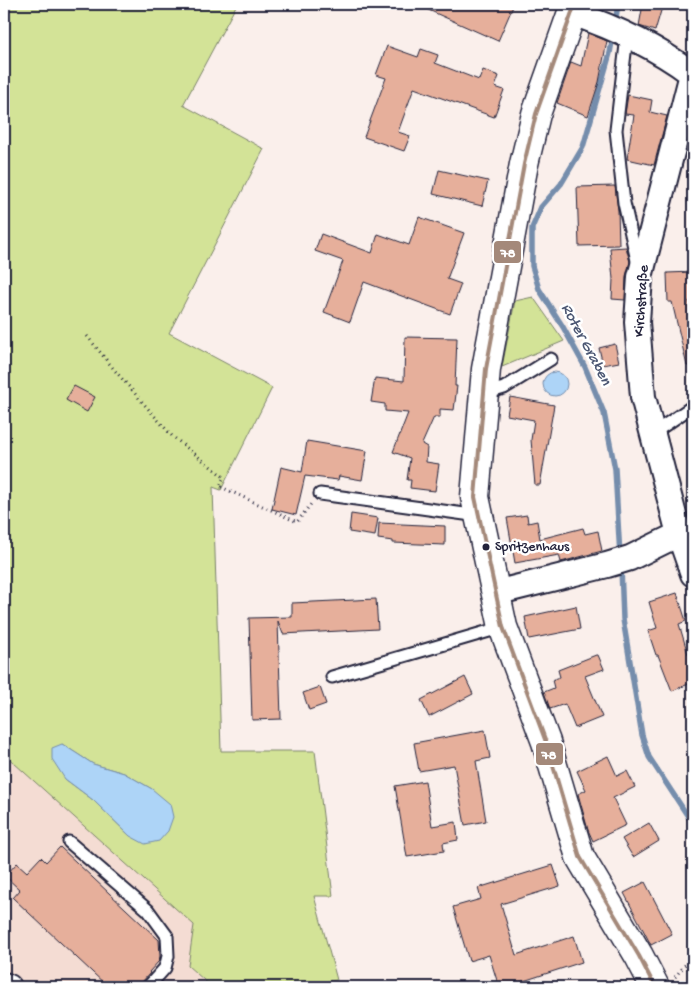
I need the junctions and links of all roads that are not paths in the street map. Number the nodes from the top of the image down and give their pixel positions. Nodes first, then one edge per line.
1 (574, 8) edge
2 (617, 32) junction
3 (692, 71) edge
4 (640, 277) junction
5 (551, 359) dead end
6 (484, 395) junction
7 (693, 406) edge
8 (652, 434) junction
9 (320, 494) road end
10 (479, 516) junction
11 (679, 534) junction
12 (693, 574) edge
13 (495, 593) junction
14 (503, 628) junction
15 (332, 677) dead end
16 (70, 842) dead end
17 (664, 984) edge
18 (4, 985) edge
19 (8, 987) edge
20 (148, 987) edge

1 - 2 street
1 - 6 street
2 - 3 street
2 - 4 lane
3 - 4 street, Kirchstraße
4 - 8 street, Kirchstraße
5 - 6 lane
6 - 10 street
7 - 8 lane
8 - 11 street, Kirchstraße
9 - 10 lane
10 - 13 street
11 - 12 street, Kirchstraße
11 - 13 street
13 - 14 street
14 - 15 lane
14 - 17 street
16 - 20 lane
18 - 19 street

